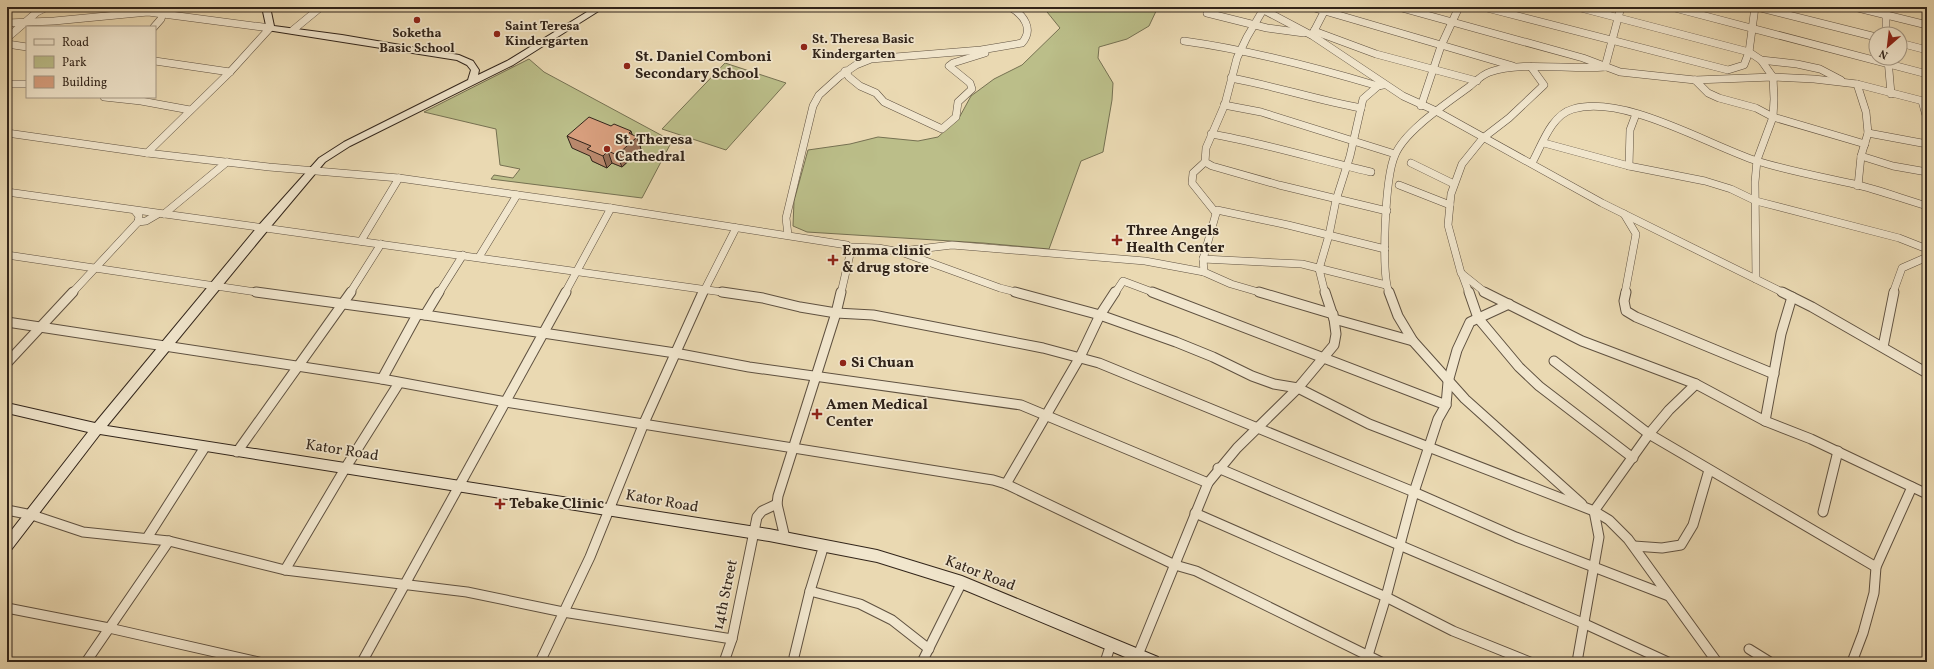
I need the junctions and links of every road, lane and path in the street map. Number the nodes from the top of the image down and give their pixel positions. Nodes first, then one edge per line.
1 (47, 7) edge
2 (175, 7) edge
3 (266, 7) edge
4 (321, 7) edge
5 (601, 7) edge
6 (1010, 7) edge
7 (1311, 7) edge
8 (1398, 7) edge
9 (1459, 7) edge
10 (1483, 7) edge
11 (1577, 7) edge
12 (1620, 7) edge
13 (1671, 7) edge
14 (1756, 7) edge
15 (1854, 7) edge
16 (1886, 7) edge
17 (1261, 9) edge
18 (1326, 9) edge
19 (163, 10) edge
20 (1207, 13) dead end
21 (1886, 15) junction
22 (1618, 17) junction
23 (27, 21) junction
24 (1453, 22) junction
25 (7, 23) edge
26 (1253, 25) junction
27 (1927, 25) edge
28 (155, 26) edge
29 (1886, 26) edge
30 (270, 28) junction
31 (1752, 28) junction
32 (293, 30) junction
33 (1311, 33) junction
34 (1868, 35) edge
35 (7, 38) edge
36 (1612, 40) junction
37 (1184, 41) dead end
38 (7, 44) edge
39 (1908, 45) edge
40 (26, 46) edge
41 (1006, 46) junction
42 (1441, 46) junction
43 (1927, 50) edge
44 (1240, 51) junction
45 (1749, 52) junction
46 (1868, 55) edge
47 (1761, 60) junction
48 (156, 61) edge
49 (1605, 66) junction
50 (1889, 66) edge
51 (1905, 66) edge
52 (1515, 67) junction
53 (1531, 67) junction
54 (1432, 70) junction
55 (845, 71) junction
56 (230, 72) junction
57 (1927, 74) edge
58 (1773, 77) junction
59 (1231, 78) junction
60 (1477, 80) junction
61 (1695, 80) junction
62 (472, 81) junction
63 (1845, 82) junction
64 (7, 84) edge
65 (26, 84) edge
66 (1857, 84) junction
67 (1381, 86) junction
68 (1891, 94) junction
69 (113, 98) edge
70 (1925, 102) edge
71 (1224, 104) junction
72 (1421, 106) junction
73 (1361, 108) junction
74 (190, 110) junction
75 (1436, 111) junction
76 (1636, 114) junction
77 (1773, 117) junction
78 (1927, 119) edge
79 (7, 133) edge
80 (1868, 133) junction
81 (1211, 134) junction
82 (1483, 138) junction
83 (1354, 140) junction
84 (1544, 143) junction
85 (1865, 144) junction
86 (1927, 144) edge
87 (147, 153) junction
88 (1395, 154) junction
89 (1861, 156) junction
90 (1757, 160) junction
91 (227, 162) junction
92 (1205, 162) junction
93 (1411, 163) dead end
94 (1532, 163) junction
95 (1347, 166) junction
96 (1629, 166) junction
97 (312, 171) junction
98 (1371, 172) dead end
99 (1927, 172) edge
100 (399, 178) junction
101 (1454, 184) junction
102 (1399, 185) dead end
103 (1858, 186) junction
104 (7, 192) edge
105 (517, 195) junction
106 (1336, 200) junction
107 (1756, 201) junction
108 (1450, 205) junction
109 (1927, 206) edge
110 (610, 208) junction
111 (135, 211) junction
112 (1387, 211) junction
113 (1216, 213) junction
114 (161, 214) junction
115 (1624, 214) junction
116 (138, 222) junction
117 (263, 228) junction
118 (736, 228) junction
119 (788, 235) junction
120 (1329, 235) junction
121 (361, 241) junction
122 (381, 244) junction
123 (850, 247) junction
124 (1385, 249) junction
125 (1927, 249) edge
126 (901, 252) junction
127 (7, 255) edge
128 (463, 255) junction
129 (479, 257) junction
130 (1927, 257) edge
131 (1203, 259) junction
132 (95, 268) junction
133 (1319, 269) junction
134 (575, 272) junction
135 (1204, 272) junction
136 (1462, 273) junction
137 (1756, 279) junction
138 (1386, 285) junction
139 (215, 286) junction
140 (704, 290) junction
141 (1792, 297) junction
142 (1509, 304) junction
143 (343, 305) junction
144 (836, 313) junction
145 (421, 315) junction
146 (1100, 315) junction
147 (1334, 317) junction
148 (1478, 318) junction
149 (7, 322) edge
150 (41, 328) junction
151 (544, 333) junction
152 (1413, 341) junction
153 (164, 346) junction
154 (1883, 347) junction
155 (675, 354) junction
156 (1323, 357) junction
157 (1080, 358) junction
158 (1554, 361) dead end
159 (7, 363) edge
160 (298, 367) junction
161 (1927, 373) edge
162 (1774, 374) junction
163 (816, 376) junction
164 (382, 379) junction
165 (1448, 382) junction
166 (399, 383) junction
167 (1696, 384) junction
168 (1298, 388) junction
169 (506, 402) junction
170 (1446, 405) junction
171 (7, 408) edge
172 (1046, 416) junction
173 (1765, 421) junction
174 (644, 423) junction
175 (96, 429) junction
176 (1258, 429) junction
177 (1649, 434) junction
178 (205, 447) junction
179 (793, 447) junction
180 (1428, 447) junction
181 (1838, 451) junction
182 (237, 452) junction
183 (1633, 458) junction
184 (346, 467) junction
185 (1218, 468) junction
186 (1709, 470) junction
187 (1208, 483) junction
188 (1006, 484) junction
189 (460, 486) junction
190 (1912, 487) junction
191 (1414, 492) junction
192 (1927, 494) edge
193 (777, 504) junction
194 (610, 509) junction
195 (7, 510) edge
196 (1590, 510) junction
197 (1823, 512) dead end
198 (1195, 513) junction
199 (32, 515) junction
200 (755, 533) junction
201 (146, 538) junction
202 (785, 538) junction
203 (169, 541) junction
204 (824, 545) junction
205 (7, 546) edge
206 (1400, 546) junction
207 (1634, 546) junction
208 (1175, 565) junction
209 (1593, 566) junction
210 (1876, 567) junction
211 (285, 570) junction
212 (962, 582) junction
213 (405, 584) junction
214 (810, 591) junction
215 (1669, 596) junction
216 (1386, 597) junction
217 (7, 608) edge
218 (563, 612) junction
219 (1585, 624) junction
220 (109, 628) junction
221 (732, 639) junction
222 (1112, 644) junction
223 (929, 648) junction
224 (1749, 649) dead end
225 (1138, 655) junction
226 (794, 657) dead end
227 (1367, 659) edge
228 (86, 662) edge
229 (259, 662) edge
230 (362, 662) edge
231 (540, 662) edge
232 (724, 662) edge
233 (922, 662) edge
234 (1104, 662) edge
235 (1153, 662) edge
236 (1381, 662) edge
237 (1530, 662) edge
238 (1577, 662) edge
239 (1668, 662) edge
240 (1717, 662) edge
241 (1770, 662) edge
242 (1852, 662) edge

1 - 23 street
2 - 19 street
3 - 30 street
4 - 32 street
5 - 62 street
6 - 41 street
7 - 18 street
8 - 24 street
9 - 24 street
10 - 36 street
11 - 22 street
12 - 22 street
13 - 31 street
14 - 31 street
14 - 34 street
15 - 21 street
16 - 21 street
17 - 26 street
17 - 33 street
18 - 33 street
18 - 42 street
19 - 23 street
19 - 28 street
19 - 30 street
20 - 26 street
21 - 27 street
21 - 29 street
22 - 36 street
22 - 45 street
23 - 25 street
23 - 35 street
24 - 42 street
24 - 49 street
26 - 33 street
26 - 44 street
30 - 32 street
30 - 56 street
31 - 45 street
31 - 46 street
32 - 62 street
33 - 54 street
33 - 67 street
36 - 45 street
36 - 49 street
37 - 44 street
38 - 40 street
39 - 43 street
41 - 55 street
41 - 55 street
42 - 52 street
42 - 54 street
44 - 59 street
44 - 67 street
45 - 47 street
47 - 58 street
47 - 63 street
48 - 56 street
49 - 53 street
49 - 61 street
50 - 68 street
51 - 57 street
52 - 53 street
52 - 60 street
53 - 82 street
54 - 60 street
54 - 72 street
55 - 119 street
56 - 74 street
58 - 61 street
58 - 63 street
58 - 77 street
59 - 71 street
59 - 73 street
60 - 75 street
61 - 77 street
62 - 97 street
63 - 66 street
64 - 65 street
66 - 68 street
66 - 80 street
67 - 72 street
67 - 73 street
68 - 70 street
69 - 74 street
70 - 78 street
71 - 81 street
71 - 83 street
72 - 75 street
73 - 83 street
74 - 87 street
75 - 82 street
75 - 88 street
76 - 84 street
76 - 90 street
76 - 96 street
77 - 85 street
77 - 90 street
79 - 87 street
80 - 85 street
80 - 86 street
81 - 92 street
81 - 95 street
82 - 94 street
82 - 101 street
83 - 88 street
83 - 95 street
84 - 94 street
84 - 96 street
85 - 89 street
87 - 91 street
88 - 112 street
89 - 99 street
89 - 103 street
90 - 103 street
90 - 107 street
91 - 97 street
91 - 114 street
92 - 106 street
92 - 113 street
93 - 101 street
94 - 115 street
95 - 98 street
95 - 106 street
96 - 107 street
97 - 100 street
97 - 117 street
100 - 105 street
100 - 121 street
101 - 108 street
102 - 108 street
103 - 109 street
104 - 111 street
105 - 110 street
105 - 129 street
106 - 112 street
106 - 120 street
107 - 125 street
107 - 137 street
108 - 136 street
110 - 118 street
110 - 134 street
111 - 114 street
111 - 116 street
112 - 124 street
113 - 120 street
113 - 131 street
114 - 116 street
114 - 117 street
115 - 137 street
115 - 162 street
116 - 132 street
117 - 121 street
117 - 139 street
118 - 119 street
118 - 140 street
119 - 123 street
120 - 124 street
120 - 133 street
121 - 122 street
122 - 128 street
122 - 143 street
123 - 126 street
123 - 144 street
124 - 138 street
126 - 135 street
126 - 146 street
127 - 132 street
128 - 129 street
128 - 145 street
129 - 134 street
130 - 154 street
131 - 133 street
131 - 135 street
132 - 139 street
132 - 150 street
133 - 138 street
133 - 147 street
134 - 140 street
134 - 151 street
135 - 147 street
136 - 142 street
136 - 148 street
137 - 141 street
138 - 152 street
139 - 143 street
139 - 153 street
140 - 144 street
140 - 155 street
141 - 154 street
141 - 162 street
142 - 148 street
142 - 167 street
143 - 145 street
143 - 160 street
144 - 157 street
144 - 163 street
145 - 151 street
145 - 164 street
146 - 156 street
146 - 157 street
146 - 168 street
147 - 152 street
147 - 156 street
148 - 165 street
148 - 183 street
149 - 150 street
150 - 153 street
150 - 159 street
151 - 155 street
151 - 169 street
152 - 165 street
153 - 160 street
153 - 175 street
154 - 161 street
155 - 163 street
155 - 174 street
156 - 168 street
156 - 170 street
157 - 172 street
157 - 176 street
158 - 177 street
160 - 164 street
160 - 182 street
162 - 173 street
163 - 172 street
163 - 179 street
164 - 166 street
165 - 170 street
165 - 196 street
166 - 169 street
166 - 184 street
167 - 173 street
167 - 177 street
168 - 176 street
168 - 180 street
169 - 174 street
169 - 189 street
170 - 180 street
171 - 175 street, Kator Road
172 - 187 street
172 - 188 street
173 - 181 street
174 - 179 street
174 - 194 street
175 - 178 street, Kator Road
175 - 199 street
176 - 185 street
176 - 191 street
177 - 183 street
177 - 186 street
178 - 182 street, Kator Road
178 - 201 street
179 - 188 street
179 - 193 street
180 - 191 street
180 - 196 street
181 - 190 street
181 - 197 street
182 - 184 street, Kator Road
183 - 196 street
184 - 189 street, Kator Road
184 - 211 street
185 - 187 street
185 - 206 street
186 - 207 street
186 - 210 street
187 - 198 street
188 - 208 street
189 - 194 street, Kator Road
189 - 213 street
190 - 192 street
190 - 210 street
191 - 206 street
191 - 209 street
193 - 200 street, 14th Street
193 - 202 street
194 - 200 street, Kator Road
194 - 218 street
195 - 199 street
196 - 207 street
196 - 209 street
198 - 208 street
198 - 216 street
199 - 201 street
199 - 205 street
200 - 202 street, Kator Road
200 - 221 street, 14th Street
201 - 203 street
202 - 204 street, Kator Road
203 - 211 street
203 - 220 street
204 - 212 street, Kator Road
204 - 214 street
206 - 216 street
206 - 219 street
207 - 215 street
208 - 225 street
208 - 227 street
209 - 215 street
209 - 219 street
210 - 242 street
211 - 213 street
212 - 222 street, Kator Road
212 - 223 street
213 - 218 street
213 - 230 street
214 - 223 street
214 - 226 street
215 - 240 street
216 - 227 street
216 - 237 street
217 - 220 street
218 - 221 street
218 - 231 street
219 - 238 street
219 - 239 street
220 - 228 street
220 - 229 street
221 - 232 street, 14th Street
222 - 225 street, Kator Road
222 - 234 street
223 - 233 street
224 - 241 street
225 - 235 street, Kator Road
227 - 236 street

